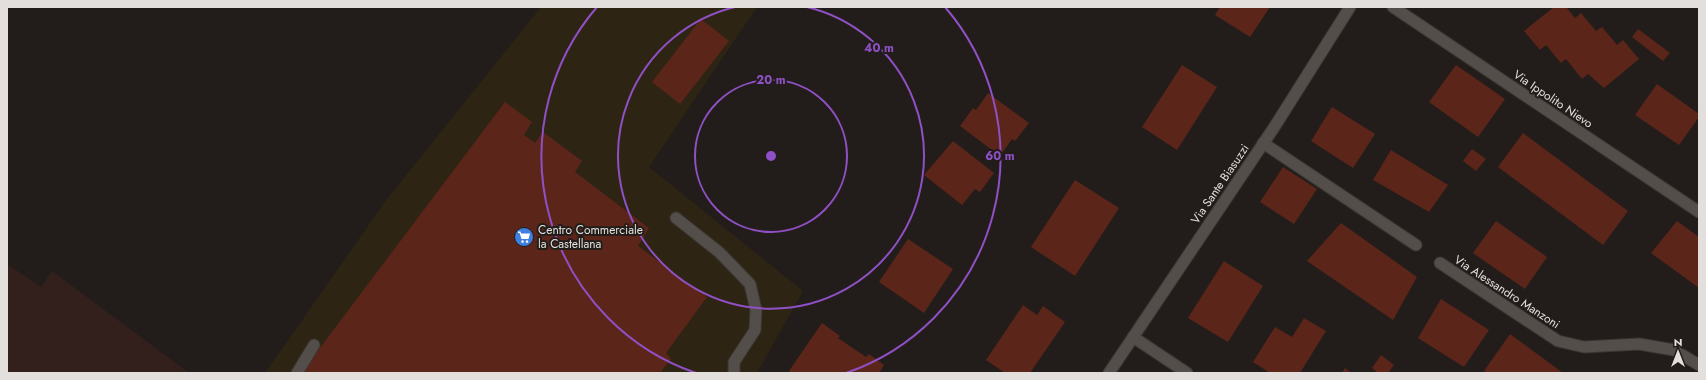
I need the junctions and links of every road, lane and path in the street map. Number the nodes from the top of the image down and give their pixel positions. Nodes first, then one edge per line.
1 (1350, 7) edge
2 (1393, 7) edge
3 (1263, 143) junction
4 (1699, 212) edge
5 (676, 218) dead end
6 (1416, 245) dead end
7 (1440, 263) dead end
8 (1133, 337) junction
9 (314, 345) dead end
10 (1699, 365) edge
11 (297, 373) edge
12 (734, 373) edge
13 (1109, 373) edge
14 (1187, 373) edge

1 - 3 street, Via Sante Biasuzzi
2 - 4 street, Via Ippolito Nievo
3 - 6 street
3 - 8 street, Via Sante Biasuzzi
5 - 12 street
7 - 10 street, Via Alessandro Manzoni
8 - 13 street, Via Sante Biasuzzi
8 - 14 street
9 - 11 street

